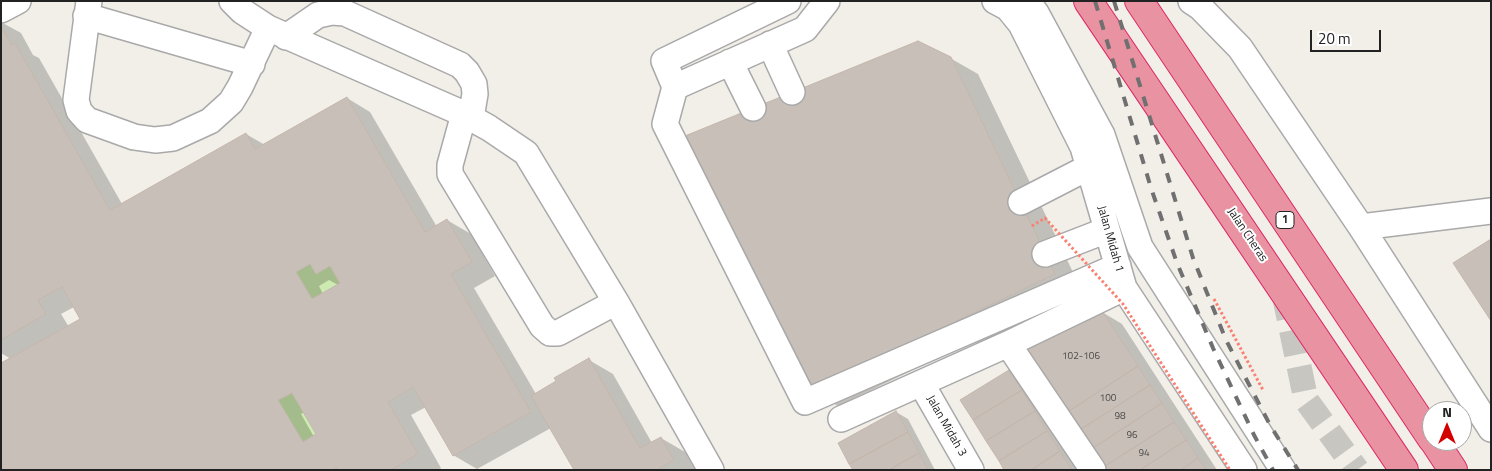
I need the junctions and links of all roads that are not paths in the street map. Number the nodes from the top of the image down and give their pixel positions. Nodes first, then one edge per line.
1 (18, 1) edge
2 (232, 1) edge
3 (788, 1) edge
4 (827, 1) edge
5 (996, 1) edge
6 (1027, 1) edge
7 (1088, 1) edge
8 (1139, 1) edge
9 (1191, 1) edge
10 (88, 9) edge
11 (1, 10) edge
12 (277, 32) junction
13 (770, 44) junction
14 (730, 62) junction
15 (252, 64) junction
16 (675, 87) junction
17 (792, 92) dead end
18 (753, 108) dead end
19 (467, 116) junction
20 (1089, 167) junction
21 (1021, 202) dead end
22 (1491, 211) edge
23 (1361, 227) junction
24 (1107, 230) junction
25 (1046, 254) dead end
26 (1121, 277) junction
27 (616, 302) junction
28 (1008, 344) junction
29 (922, 383) junction
30 (841, 419) dead end
31 (1422, 424) edge
32 (1491, 429) edge
33 (1440, 451) edge
34 (711, 470) edge
35 (971, 470) edge
36 (1093, 470) edge
37 (1244, 470) edge
38 (1283, 470) edge
39 (1404, 470) edge
40 (1453, 470) edge

1 - 11 street
2 - 12 street
3 - 16 street
4 - 13 street
5 - 20 street, Jalan Midah 1
6 - 38 street, Jalan Midah 1
7 - 39 highway, Jalan Cheras
8 - 31 highway, 1
9 - 23 street
10 - 15 street
10 - 15 street
12 - 15 street
12 - 19 street
12 - 19 street
13 - 14 street
13 - 17 street
14 - 16 street
14 - 18 street
16 - 26 street
19 - 27 street
19 - 27 street
20 - 21 street
20 - 24 street, Jalan Midah 1
22 - 23 street
23 - 32 street
24 - 25 street
24 - 26 street, Jalan Midah 1
26 - 28 street
26 - 37 street, Jalan Midah 1
27 - 34 street
28 - 29 street
28 - 36 street
29 - 30 street
29 - 35 street, Jalan Midah 3
33 - 40 highway, 1

